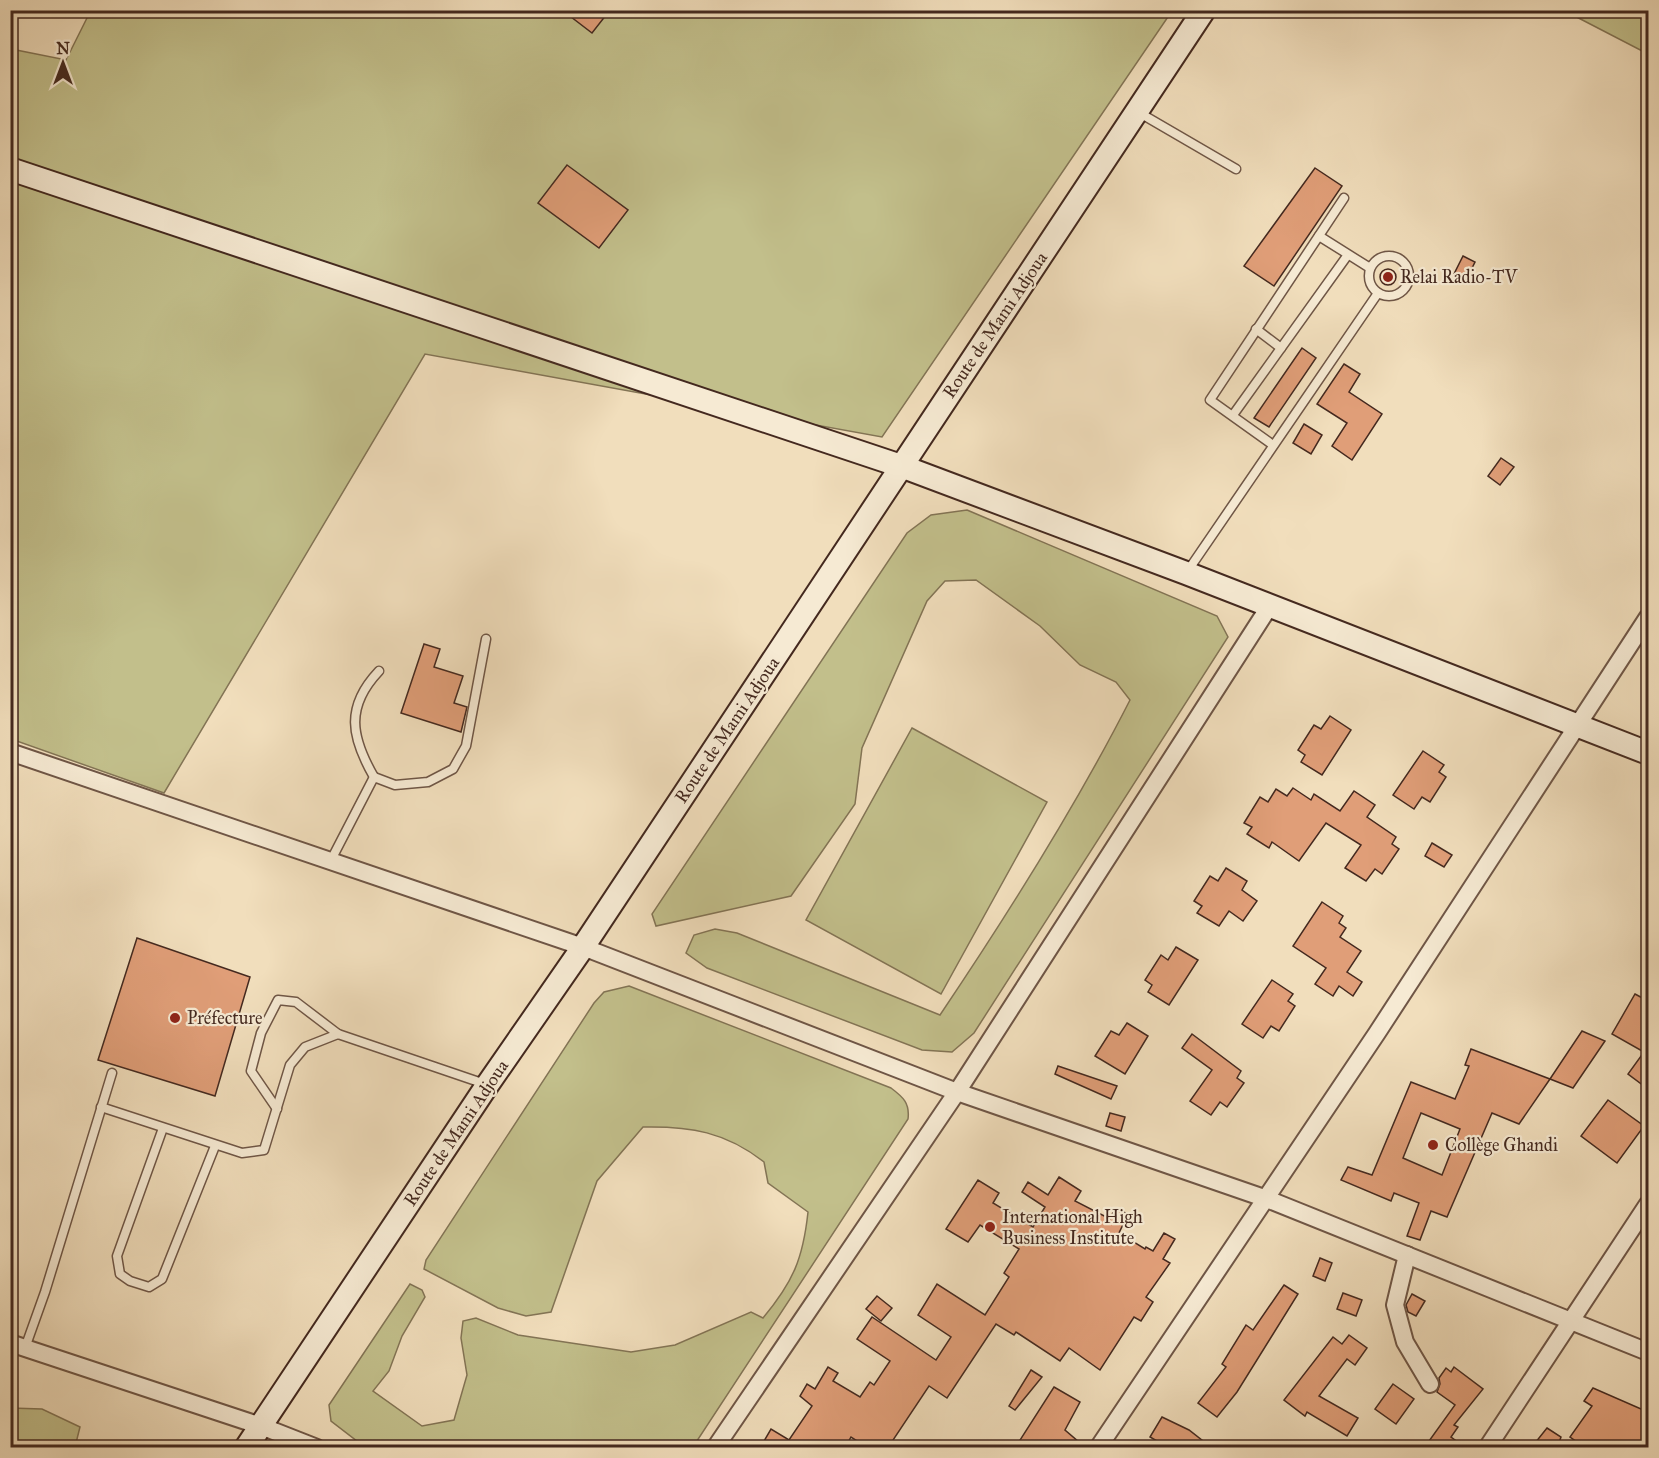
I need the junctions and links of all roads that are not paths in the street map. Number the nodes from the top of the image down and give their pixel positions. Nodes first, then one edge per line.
1 (1204, 10) edge
2 (1137, 111) junction
3 (10, 169) edge
4 (1236, 169) dead end
5 (1344, 198) dead end
6 (1319, 236) junction
7 (1347, 256) junction
8 (1370, 268) junction
9 (1378, 293) junction
10 (1256, 329) junction
11 (1281, 348) junction
12 (1233, 415) junction
13 (1273, 445) junction
14 (901, 466) junction
15 (1186, 573) junction
16 (1269, 607) junction
17 (1648, 617) edge
18 (486, 639) dead end
19 (379, 671) dead end
20 (1576, 725) junction
21 (10, 752) edge
22 (1648, 753) edge
23 (375, 777) junction
24 (329, 862) junction
25 (583, 947) junction
26 (338, 1034) junction
27 (112, 1073) dead end
28 (488, 1084) junction
29 (957, 1092) junction
30 (101, 1107) junction
31 (277, 1109) junction
32 (163, 1128) junction
33 (215, 1146) junction
34 (1267, 1200) junction
35 (1648, 1204) edge
36 (1407, 1255) junction
37 (1570, 1319) junction
38 (18, 1345) edge
39 (1648, 1352) edge
40 (1430, 1384) dead end
41 (261, 1426) junction
42 (246, 1448) edge
43 (317, 1448) edge
44 (715, 1448) edge
45 (1098, 1448) edge
46 (1487, 1448) edge

1 - 2 street, Route de Mami Adjoua
2 - 4 lane
2 - 14 street, Route de Mami Adjoua
3 - 14 street
5 - 6 lane
6 - 7 lane
6 - 10 lane
7 - 8 lane
7 - 11 lane
8 - 9 lane
8 - 9 lane
9 - 13 lane
10 - 11 lane
10 - 12 lane
11 - 12 lane
12 - 13 lane
13 - 15 lane
14 - 15 street
14 - 25 street, Route de Mami Adjoua
15 - 16 street
16 - 20 street
16 - 29 street
17 - 20 street
18 - 23 lane
19 - 23 lane
20 - 22 street
20 - 34 street
21 - 24 street
23 - 24 lane
24 - 25 street
25 - 28 street, Route de Mami Adjoua
25 - 29 street
26 - 28 lane
26 - 31 lane
26 - 31 lane
27 - 30 lane
28 - 41 street, Route de Mami Adjoua
29 - 34 street
29 - 44 street
30 - 32 lane
30 - 38 lane
31 - 33 lane
32 - 33 lane
32 - 33 lane
34 - 36 street
34 - 45 street
35 - 37 street
36 - 37 street
36 - 40 street
37 - 39 street
37 - 46 street
38 - 41 street
41 - 42 street, Route de Mami Adjoua
41 - 43 street

